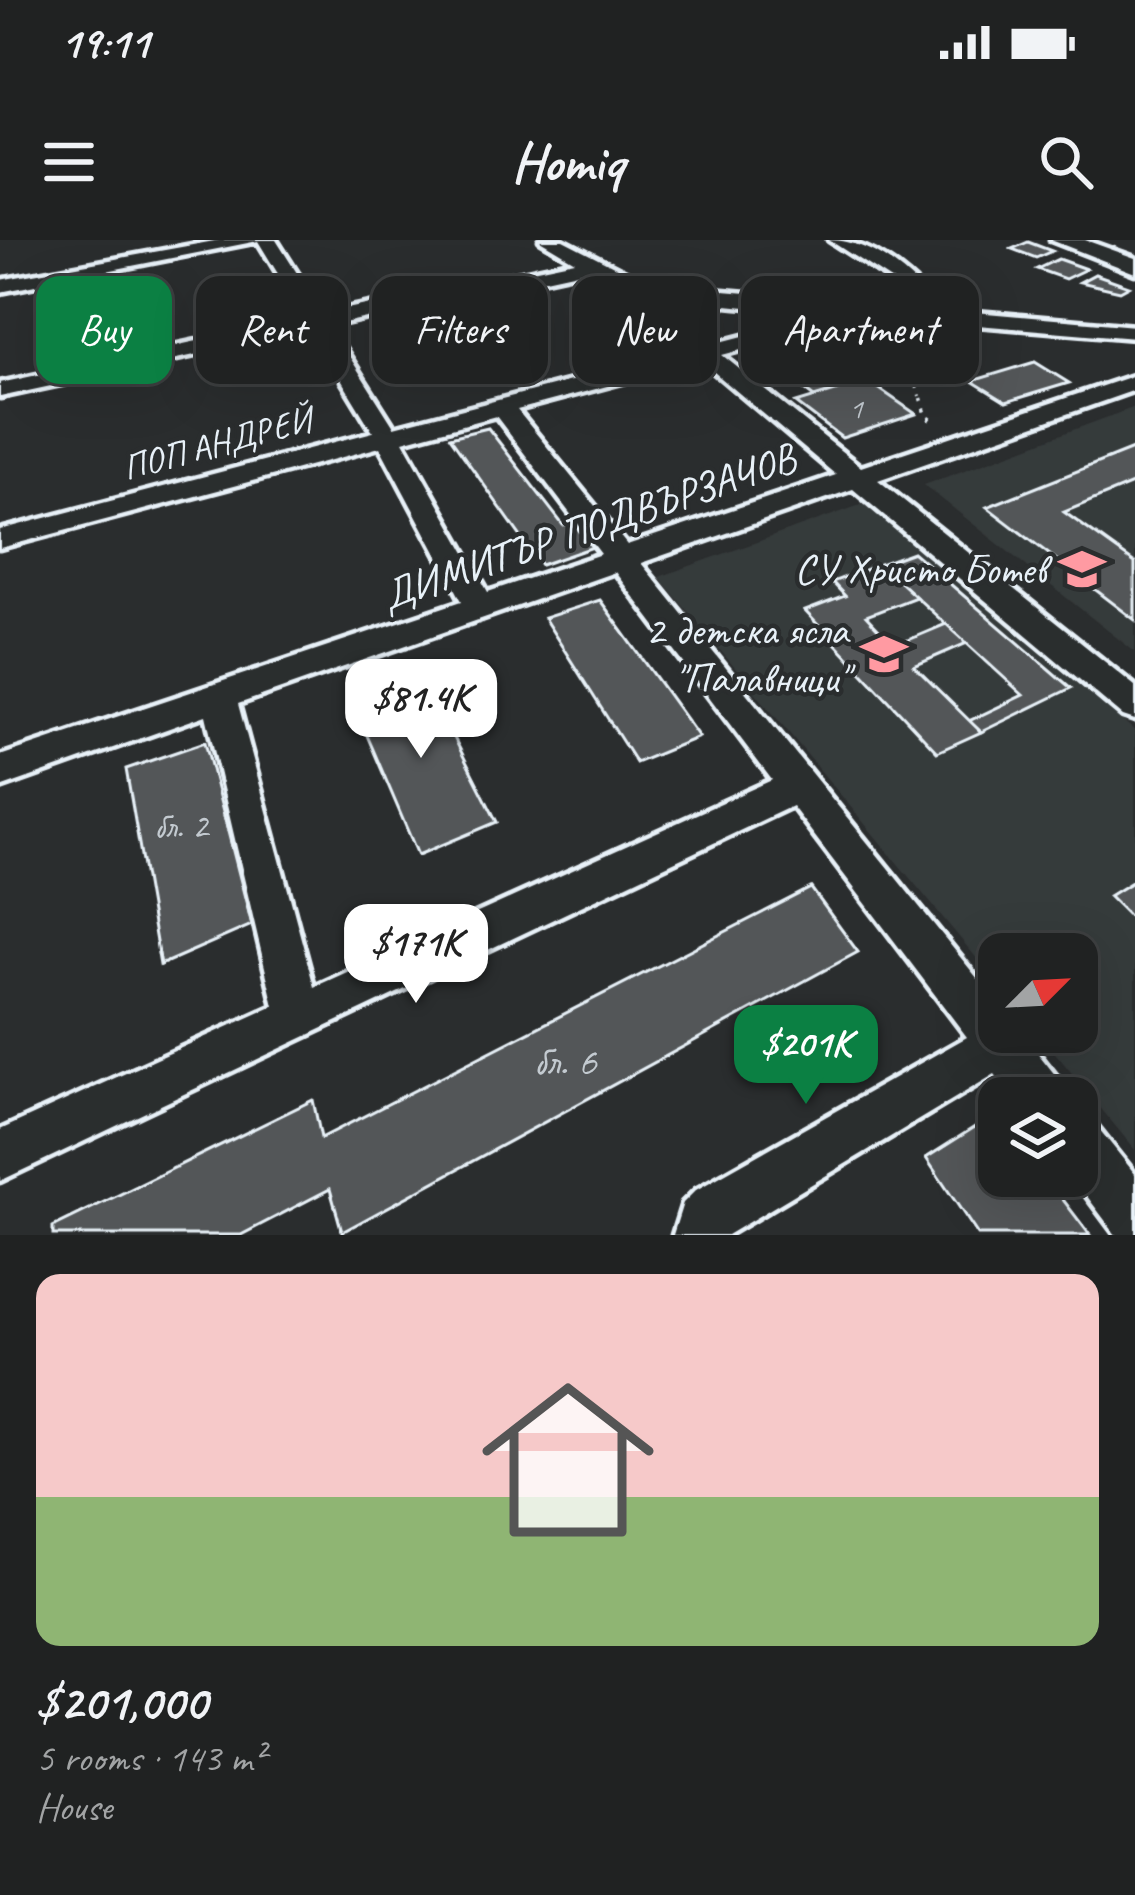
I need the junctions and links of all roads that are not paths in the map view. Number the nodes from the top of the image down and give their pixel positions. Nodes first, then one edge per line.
1 (250, 240) edge
2 (267, 240) edge
3 (549, 240) edge
4 (838, 240) edge
5 (1063, 240) edge
6 (1096, 240) edge
7 (1135, 253) edge
8 (588, 264) junction
9 (1135, 266) edge
10 (288, 276) edge
11 (897, 276) edge
12 (0, 286) edge
13 (741, 298) edge
14 (348, 317) edge
15 (979, 318) edge
16 (1135, 332) edge
17 (196, 349) edge
18 (717, 363) edge
19 (348, 373) edge
20 (1135, 382) edge
21 (578, 384) edge
22 (0, 390) edge
23 (500, 404) junction
24 (387, 435) junction
25 (858, 478) junction
26 (0, 539) edge
27 (621, 560) junction
28 (481, 608) junction
29 (219, 697) junction
30 (1135, 706) edge
31 (0, 772) edge
32 (798, 785) junction
33 (299, 1016) junction
34 (978, 1016) edge
35 (985, 1053) edge
36 (1007, 1053) edge
37 (1026, 1077) edge
38 (0, 1156) edge
39 (1098, 1169) edge
40 (1135, 1216) edge
41 (700, 1235) edge

1 - 12 street
2 - 10 street
3 - 8 street
4 - 11 street
5 - 9 main road
6 - 7 main road
8 - 13 street
8 - 14 street
15 - 16 street
17 - 22 street
18 - 25 street
19 - 24 street
20 - 25 street, ДИМИТЪР ПОДВЪРЗАЧОВ
21 - 23 street, ПОП АНДРЕЙ
23 - 24 street, ПОП АНДРЕЙ
23 - 27 street
24 - 26 street, ПОП АНДРЕЙ
24 - 28 street
25 - 27 street, ДИМИТЪР ПОДВЪРЗАЧОВ
25 - 30 street
27 - 28 street, ДИМИТЪР ПОДВЪРЗАЧОВ
27 - 32 street
28 - 29 street, ДИМИТЪР ПОДВЪРЗАЧОВ
29 - 31 street, ДИМИТЪР ПОДВЪРЗАЧОВ
29 - 33 street
32 - 33 street
32 - 34 street
33 - 38 street
35 - 41 street
36 - 37 street
39 - 40 street

